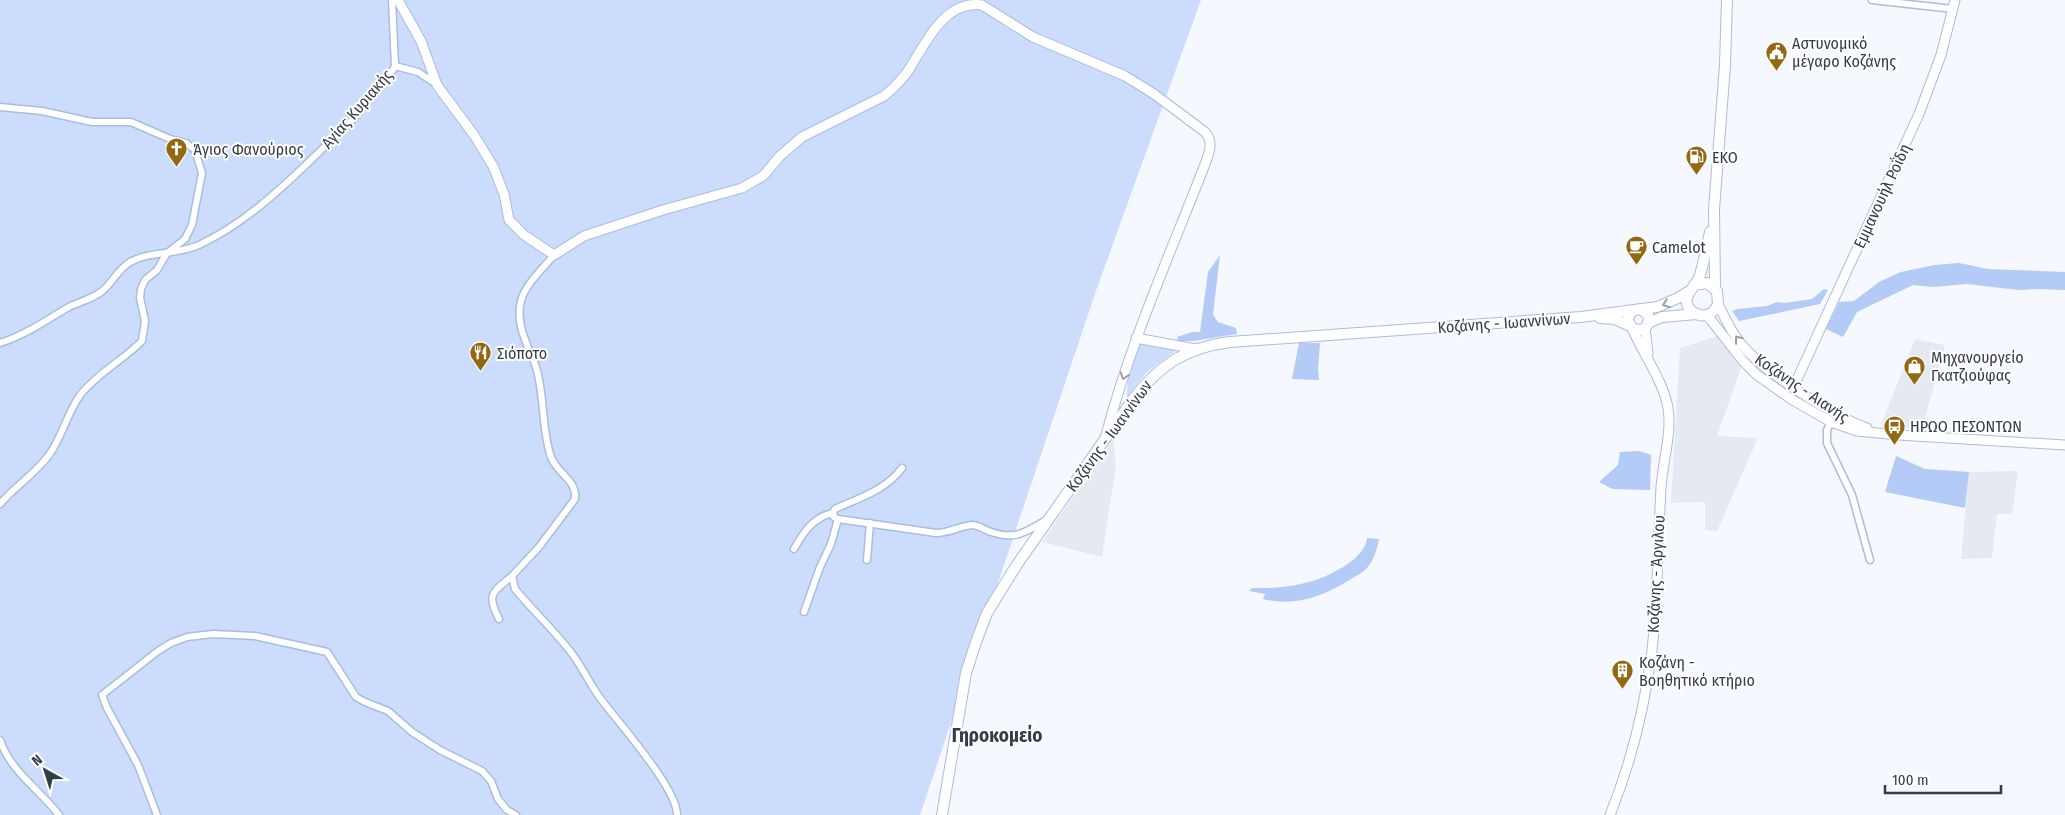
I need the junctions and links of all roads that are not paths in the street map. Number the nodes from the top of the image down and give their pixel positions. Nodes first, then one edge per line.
1 (392, 0) edge
2 (398, 0) edge
3 (1727, 0) edge
4 (1872, 0) edge
5 (1954, 5) edge
6 (395, 66) junction
7 (437, 85) junction
8 (0, 108) edge
9 (1714, 209) junction
10 (167, 253) junction
11 (554, 255) junction
12 (1691, 288) junction
13 (1715, 288) junction
14 (1718, 304) junction
15 (1637, 310) junction
16 (1702, 315) junction
17 (1581, 317) junction
18 (1647, 326) junction
19 (1631, 327) junction
20 (1136, 338) junction
21 (0, 343) edge
22 (1196, 349) junction
23 (1650, 362) junction
24 (1794, 386) junction
25 (1831, 422) junction
26 (1882, 434) junction
27 (1105, 439) junction
28 (2065, 445) edge
29 (902, 468) dead end
30 (0, 504) edge
31 (833, 513) junction
32 (1050, 518) junction
33 (838, 519) junction
34 (870, 523) junction
35 (794, 550) dead end
36 (867, 560) dead end
37 (1870, 560) dead end
38 (512, 576) junction
39 (804, 612) dead end
40 (499, 619) dead end
41 (0, 740) edge
42 (58, 815) edge
43 (157, 815) edge
44 (516, 815) edge
45 (678, 815) edge
46 (942, 815) edge
47 (1610, 815) edge

1 - 6 street, Αγίας Κυριακής
2 - 7 street
3 - 9 main road
4 - 5 street
5 - 24 street, Εμμανουήλ Ροΐδη
6 - 7 street
6 - 10 street, Αγίας Κυριακής
7 - 11 street
8 - 10 street
9 - 12 main road
9 - 13 main road
10 - 21 street, Αγίας Κυριακής
10 - 30 street
11 - 20 street
11 - 38 street
12 - 13 main road
12 -> 15 main road, Κοζάνης - Ιωαννίνων
12 - 16 main road
13 - 14 main road
14 - 16 main road
24 -> 14 street, Κοζάνης - Αιανής
15 - 17 main road, Κοζάνης - Ιωαννίνων
15 - 18 main road
15 - 19 main road
16 - 18 main road
16 - 25 street, Κοζάνης - Αιανής
17 - 19 main road, Κοζάνης - Ιωαννίνων
17 - 22 main road, Κοζάνης - Ιωαννίνων
18 - 19 main road
18 - 23 street
19 - 23 street
20 - 22 street
20 -> 27 street
22 - 27 main road, Κοζάνης - Ιωαννίνων
23 - 47 street, Κοζάνης - Άργιλου
24 - 26 street, Κοζάνης - Αιανής
25 - 26 street, Κοζάνης - Αιανής
25 - 37 street
26 - 28 street, Κοζάνης - Αιανής
27 - 32 main road, Κοζάνης - Ιωαννίνων
29 - 31 street
31 - 33 street
31 - 35 street
32 - 34 street
32 - 46 main road, Κοζάνης - Ιωαννίνων
33 - 34 street
33 - 39 street
34 - 36 street
38 - 40 street
38 - 45 street
41 - 42 street
43 - 44 street

